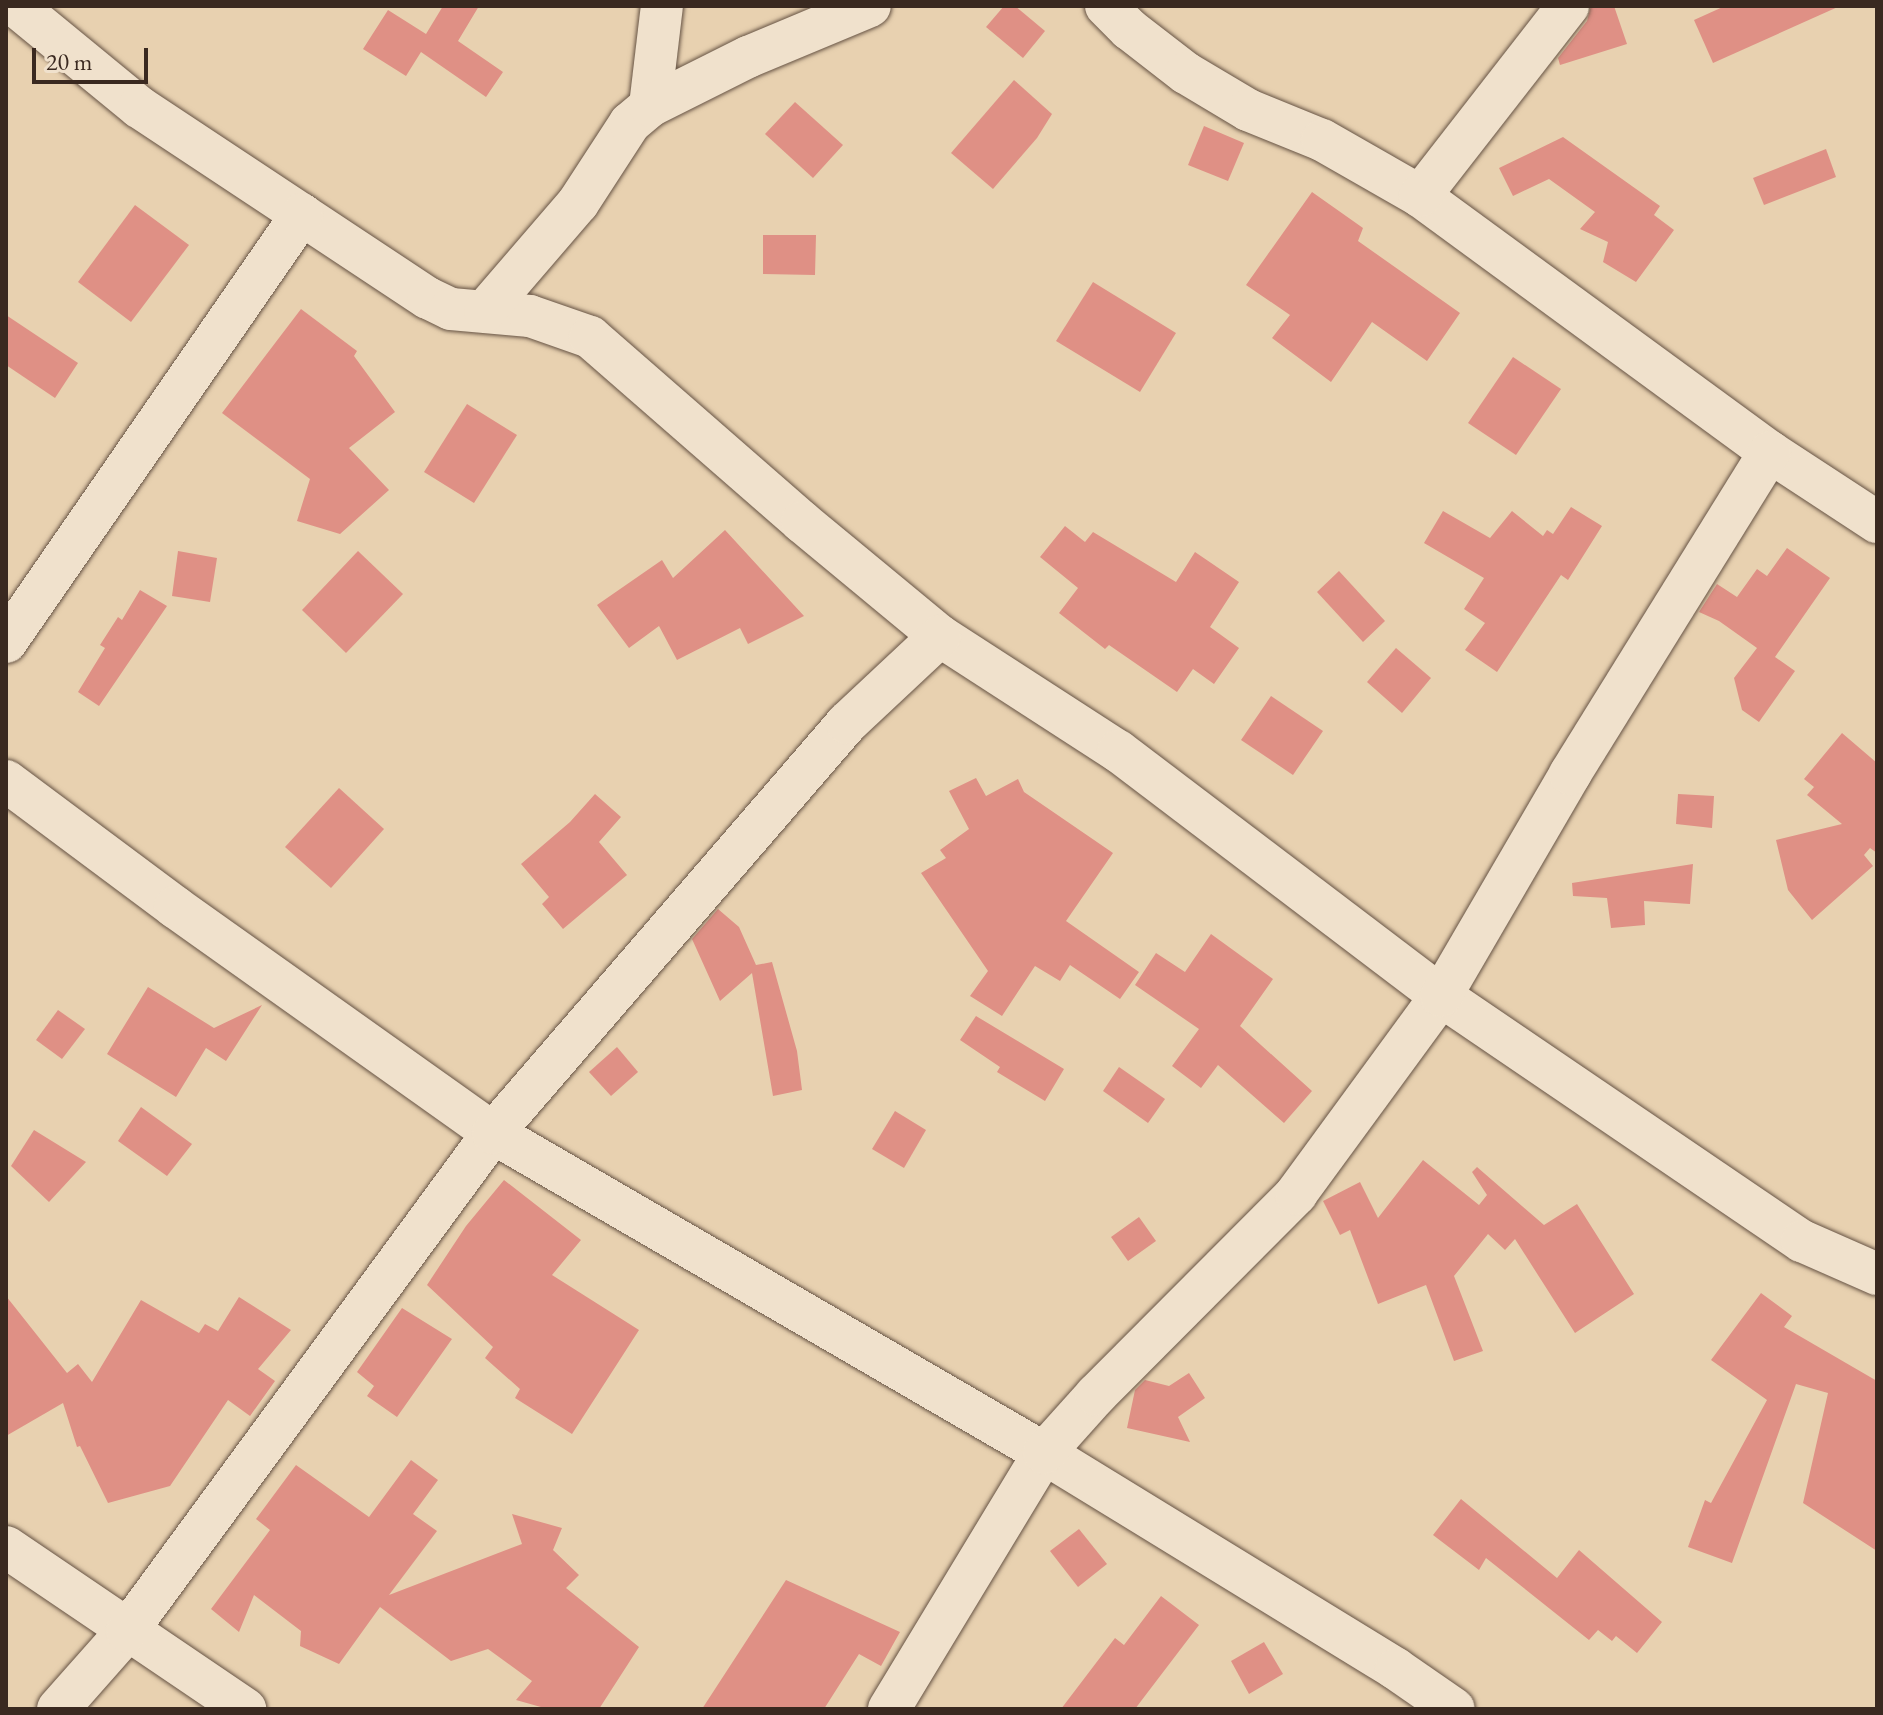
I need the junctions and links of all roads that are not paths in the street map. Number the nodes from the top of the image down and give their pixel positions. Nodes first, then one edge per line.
1 (16, 6) edge
2 (662, 6) edge
3 (870, 6) edge
4 (1106, 6) edge
5 (1568, 6) edge
6 (650, 106) junction
7 (1420, 196) junction
8 (302, 214) junction
9 (485, 311) junction
10 (1770, 452) junction
11 (1877, 522) edge
12 (940, 636) junction
13 (6, 642) edge
14 (6, 781) edge
15 (1441, 996) junction
16 (493, 1133) junction
17 (1877, 1274) edge
18 (1044, 1453) junction
19 (6, 1547) edge
20 (127, 1631) junction
21 (58, 1709) edge
22 (245, 1709) edge
23 (889, 1709) edge
24 (1454, 1709) edge

1 - 8 street
2 - 6 street
3 - 6 street
4 - 7 street
5 - 7 street
6 - 9 street
7 - 10 street
8 - 9 street
8 - 13 street
9 - 12 street
10 - 11 street
10 - 15 street
12 - 15 street
12 - 16 street
14 - 16 street
15 - 17 street
15 - 18 street
16 - 18 street
16 - 20 street
18 - 23 street
18 - 24 street
19 - 20 street
20 - 21 street
20 - 22 street

